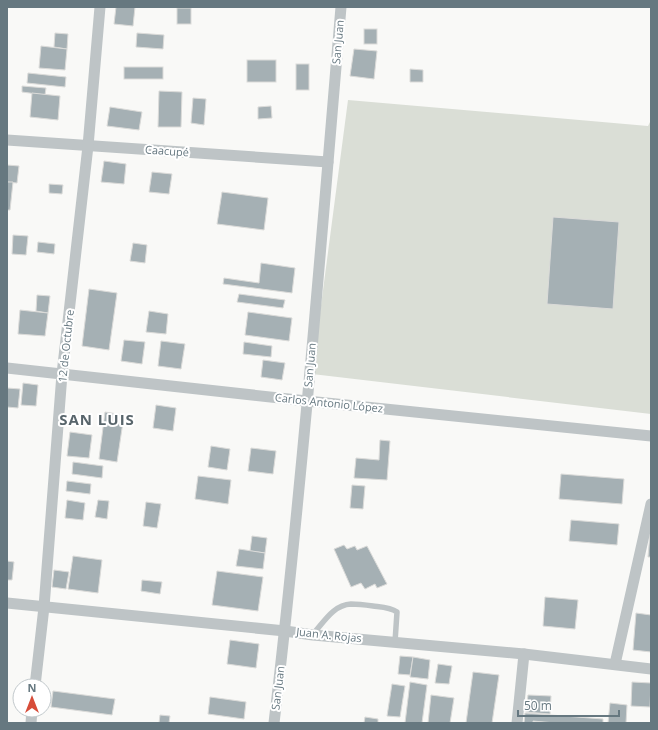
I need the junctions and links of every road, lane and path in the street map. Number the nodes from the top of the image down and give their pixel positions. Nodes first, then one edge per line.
1 (100, 7) edge
2 (341, 7) edge
3 (7, 140) edge
4 (88, 146) junction
5 (328, 162) junction
6 (7, 368) edge
7 (62, 374) junction
8 (307, 400) junction
9 (651, 436) edge
10 (651, 504) edge
11 (7, 603) edge
12 (44, 607) junction
13 (285, 631) junction
14 (313, 635) junction
15 (394, 642) junction
16 (524, 654) junction
17 (614, 664) junction
18 (651, 670) edge
19 (36, 678) edge
20 (274, 723) edge
21 (517, 723) edge

1 - 4 street, 12 de Octubre
2 - 5 street, San Juan
3 - 4 street, Caacupé
4 - 5 street, Caacupé
4 - 7 street, 12 de Octubre
5 - 8 street, San Juan
6 - 7 street, Carlos Antonio López
7 - 8 street, Carlos Antonio López
7 - 12 street, 12 de Octubre
8 - 9 street, Carlos Antonio López
8 - 13 street, San Juan
10 - 17 street
11 - 12 street, Juan A. Rojas
12 - 13 street, Juan A. Rojas
12 - 19 street, 12 de Octubre
13 - 14 street, Juan A. Rojas
13 - 20 street, San Juan
14 - 15 street, Juan A. Rojas
14 - 15 lane
15 - 16 street, Juan A. Rojas
16 - 17 street, Juan A. Rojas
16 - 21 street
17 - 18 street, Juan A. Rojas

